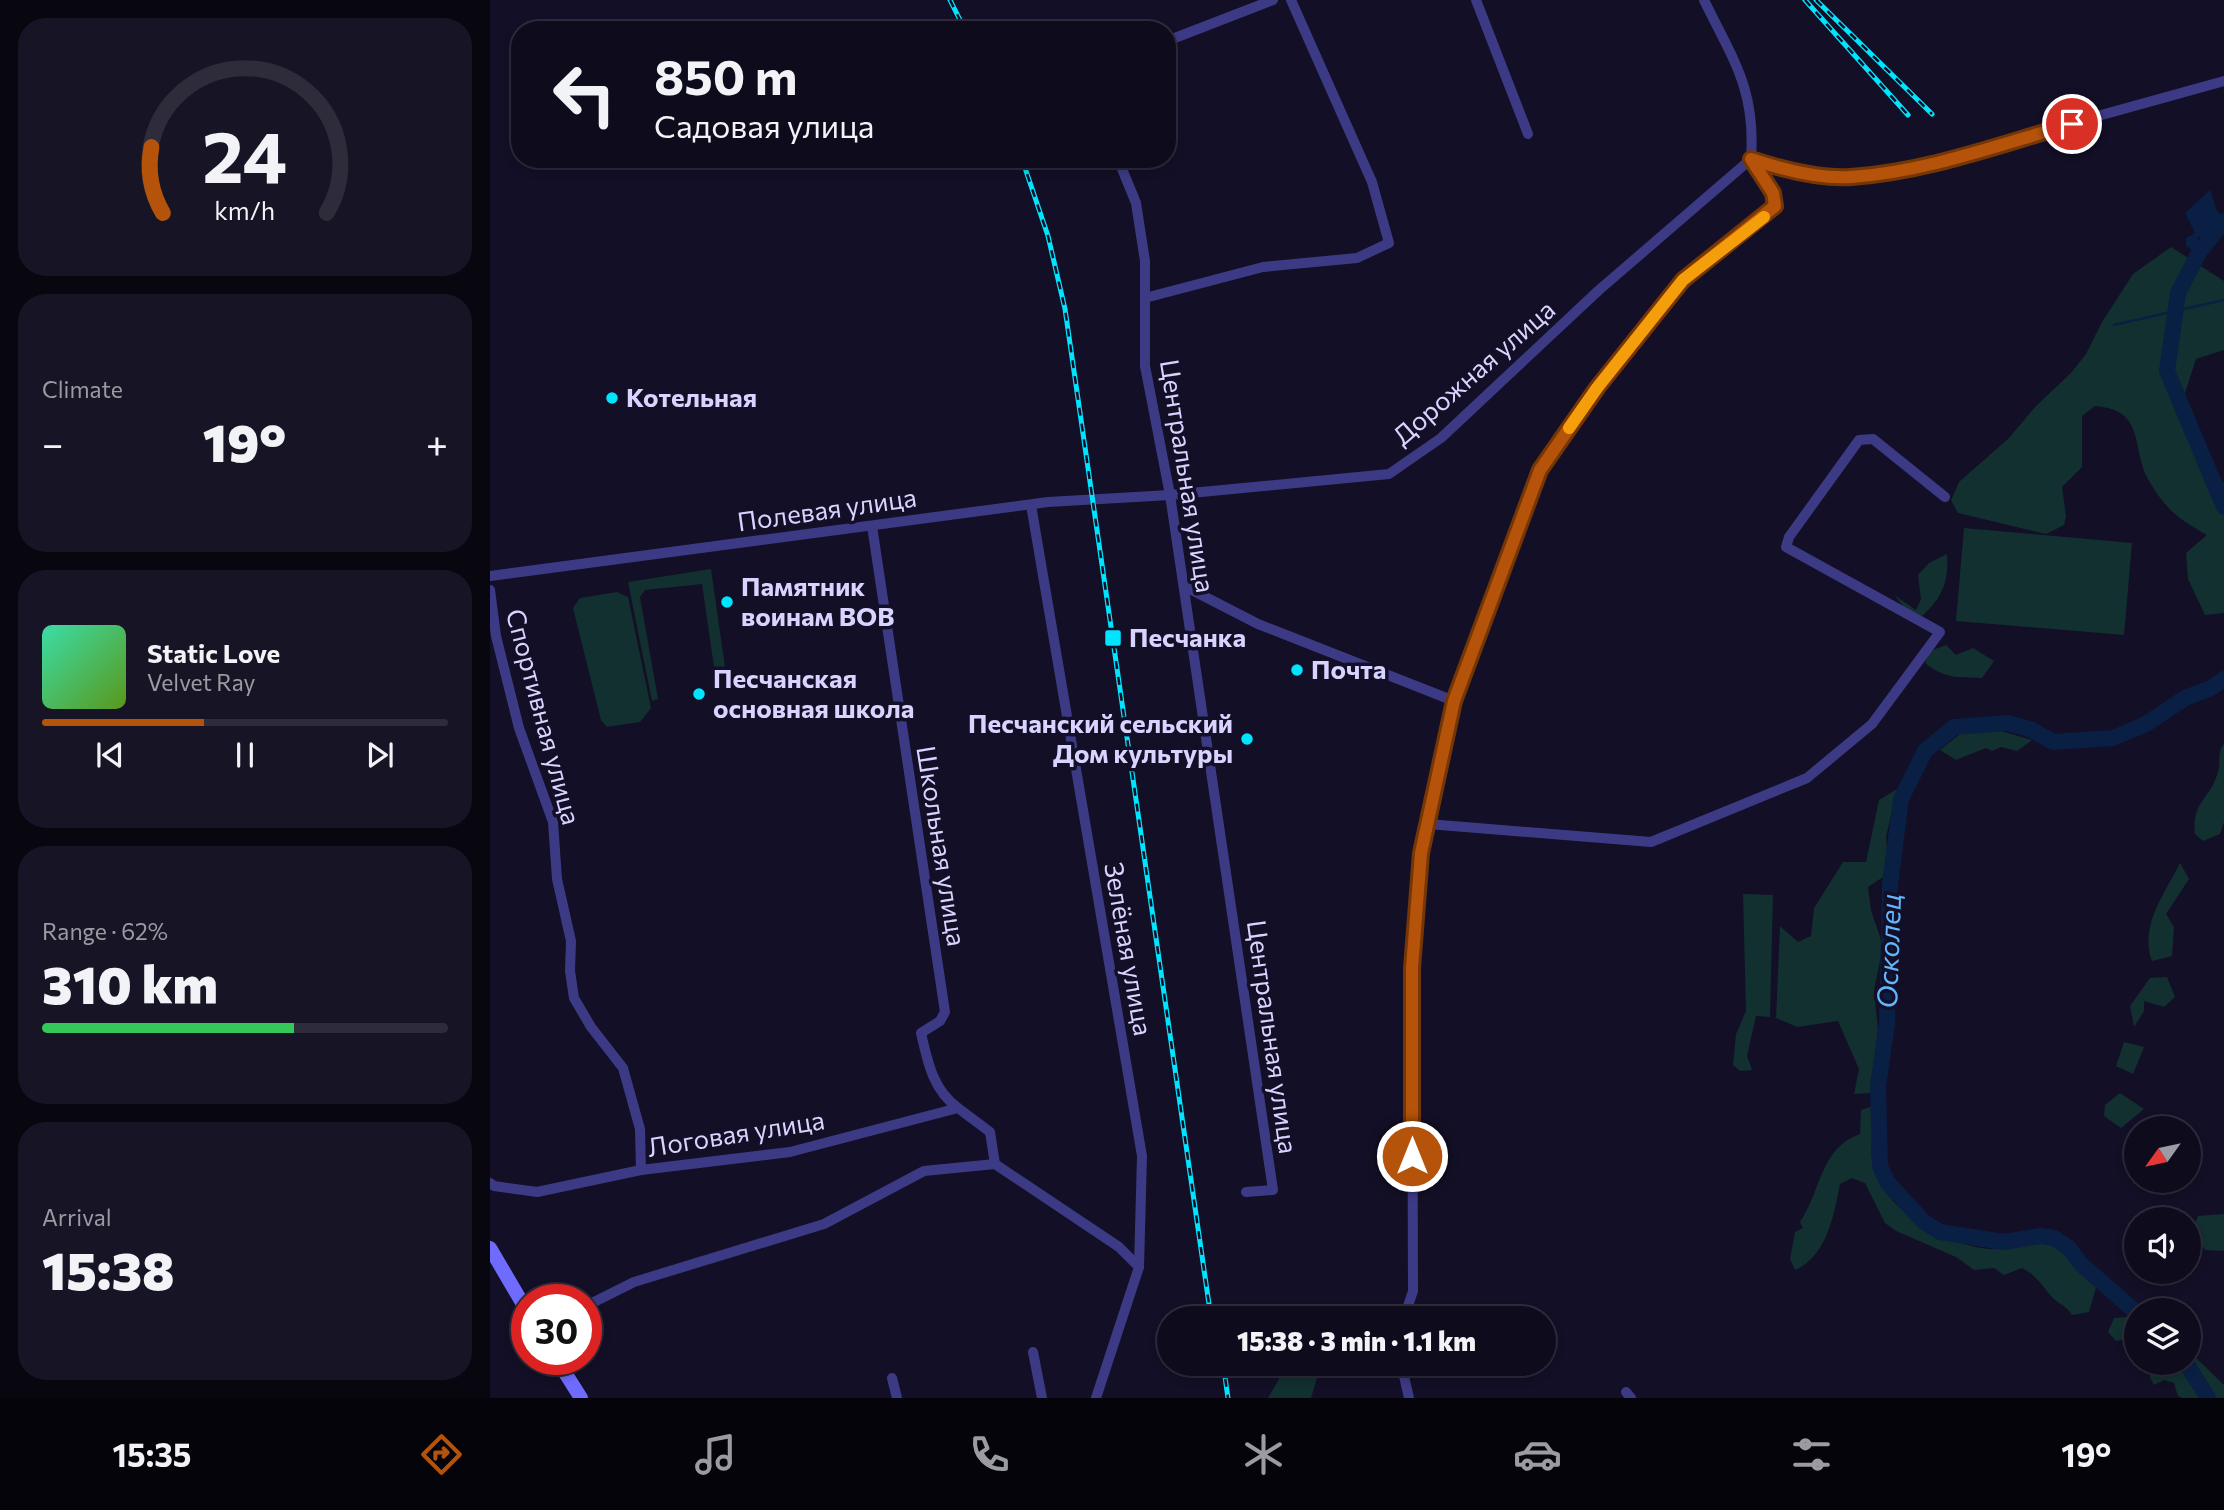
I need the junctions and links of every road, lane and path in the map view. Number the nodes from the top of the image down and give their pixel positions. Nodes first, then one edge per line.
1 (1273, 0) edge
2 (1291, 0) edge
3 (1476, 0) edge
4 (1704, 0) edge
5 (1176, 38) edge
6 (2224, 81) edge
7 (1528, 134) dead end
8 (1751, 159) junction
9 (1122, 168) edge
10 (1145, 298) junction
11 (1170, 495) junction
12 (1945, 497) dead end
13 (1031, 505) junction
14 (872, 526) junction
15 (490, 576) edge
16 (1184, 586) junction
17 (490, 590) edge
18 (1454, 701) junction
19 (1428, 824) junction
20 (958, 1108) junction
21 (995, 1164) junction
22 (641, 1170) junction
23 (490, 1183) edge
24 (1246, 1192) dead end
25 (1139, 1245) junction
26 (1119, 1247) junction
27 (490, 1248) edge
28 (1139, 1267) junction
29 (511, 1284) edge
30 (602, 1298) edge
31 (1408, 1306) edge
32 (1033, 1352) dead end
33 (567, 1375) edge
34 (1404, 1376) edge
35 (892, 1378) dead end
36 (582, 1398) edge
37 (897, 1398) edge
38 (1042, 1398) edge
39 (1096, 1398) edge
40 (1409, 1398) edge

1 - 5 street
2 - 10 street
3 - 7 street
4 - 8 street
6 - 8 street
8 - 11 street, Дорожная улица
8 - 18 street
9 - 10 street, Центральная улица
10 - 11 street, Центральная улица
11 - 13 street, Полевая улица
11 - 16 street, Центральная улица
12 - 19 street
13 - 14 street, Полевая улица
13 - 25 street, Зелёная улица
14 - 15 street, Полевая улица
14 - 20 street, Школьная улица
16 - 18 street
16 - 24 street, Центральная улица
17 - 22 street, Спортивная улица
18 - 19 street
19 - 31 street
20 - 21 street
20 - 22 street, Логовая улица
21 - 26 street
21 - 30 street
22 - 23 street, Логовая улица
25 - 26 street
25 - 28 street, Зелёная улица
26 - 28 street
27 - 29 street
28 - 39 street, Зелёная улица
32 - 38 street
33 - 36 street
34 - 40 street
35 - 37 street

